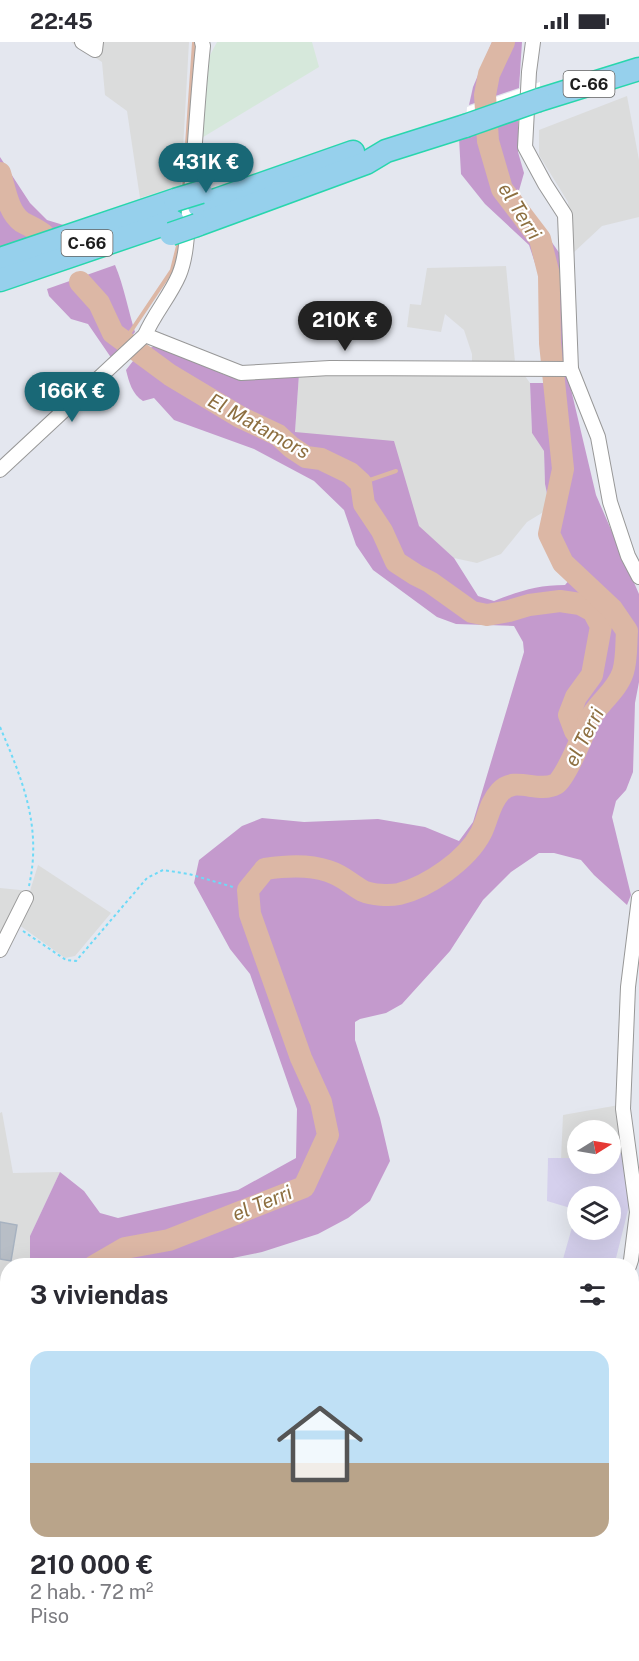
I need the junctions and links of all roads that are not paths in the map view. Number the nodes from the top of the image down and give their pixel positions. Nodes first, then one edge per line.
1 (82, 42) edge
2 (96, 42) edge
3 (533, 42) edge
4 (204, 43) edge
5 (639, 56) edge
6 (639, 69) edge
7 (540, 95) junction
8 (466, 120) junction
9 (199, 209) junction
10 (173, 217) junction
11 (0, 259) edge
12 (0, 272) edge
13 (0, 280) edge
14 (0, 293) edge
15 (142, 337) junction
16 (571, 369) junction
17 (0, 470) edge
18 (639, 577) edge
19 (27, 897) road end
20 (639, 898) edge
21 (0, 950) edge
22 (631, 1258) edge

1 - 2 street
3 - 16 street
4 - 15 street
5 - 7 highway, C-66
6 - 7 highway, C-66
7 - 8 highway, C-66
8 - 9 highway, C-66
8 - 9 highway
9 - 10 highway, C-66
10 - 11 highway
10 - 12 highway, C-66
10 - 13 highway, C-66
10 - 14 highway
15 - 16 street
15 - 17 street
16 - 18 street
19 - 21 street
20 - 22 street

